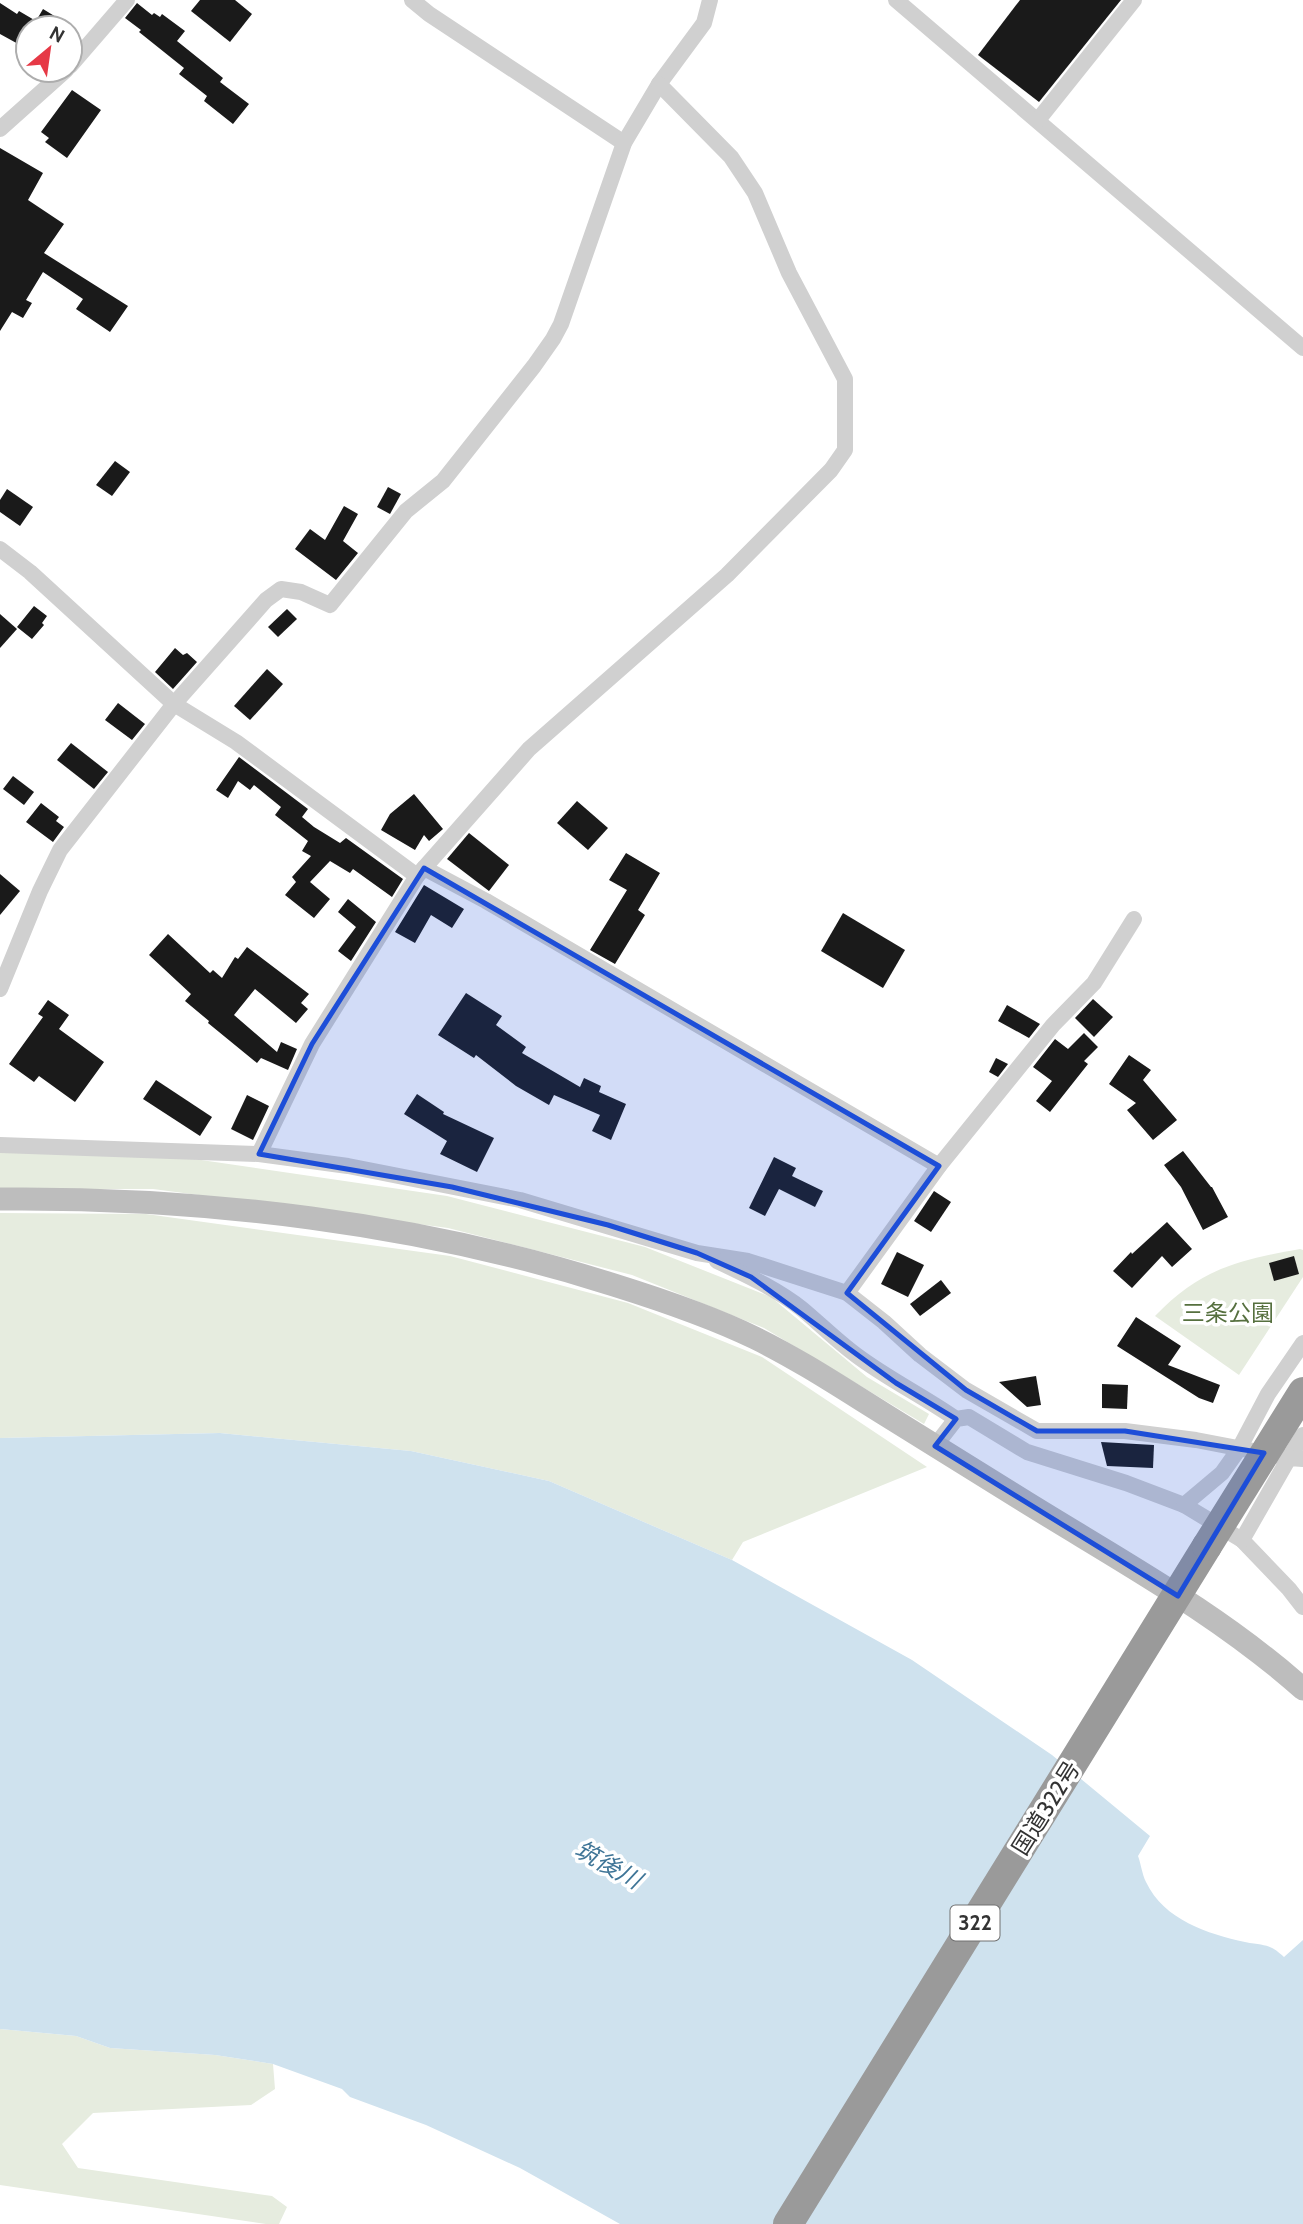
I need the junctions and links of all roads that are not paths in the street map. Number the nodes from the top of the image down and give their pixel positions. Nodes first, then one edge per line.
1 (127, 0) edge
2 (412, 0) edge
3 (710, 0) edge
4 (897, 0) edge
5 (1133, 0) edge
6 (84, 50) edge
7 (50, 84) edge
8 (659, 84) junction
9 (1038, 120) junction
10 (0, 129) edge
11 (624, 144) junction
12 (1303, 348) edge
13 (0, 549) edge
14 (174, 704) junction
15 (421, 872) junction
16 (1134, 919) dead end
17 (0, 989) edge
18 (0, 1145) edge
19 (258, 1154) junction
20 (939, 1166) junction
21 (0, 1199) edge
22 (697, 1253) junction
23 (847, 1293) junction
24 (1303, 1343) edge
25 (1303, 1392) edge
26 (956, 1419) junction
27 (1303, 1435) edge
28 (935, 1446) junction
29 (1238, 1449) junction
30 (1296, 1459) edge
31 (1184, 1505) junction
32 (1242, 1540) junction
33 (1178, 1596) junction
34 (1303, 1607) edge
35 (1303, 1689) edge
36 (788, 2224) edge

1 - 6 street
2 - 11 street
3 - 8 street
4 - 9 street
5 - 9 street
7 - 10 street
8 - 11 street
8 - 15 street
9 - 12 street
11 - 14 street
13 - 14 street
14 - 15 street
14 - 17 street
15 - 19 street
15 - 20 street
16 - 20 street
18 - 19 street
19 - 22 street
20 - 23 street
21 - 28 street
22 - 23 street
22 - 26 street
23 - 29 street
24 - 29 street
25 - 33 highway, 国道322号 / 322, bridge
26 - 28 street
26 - 31 street
27 - 30 street
28 - 33 street
29 - 30 street
29 - 31 street
30 - 32 street
31 - 32 street
32 - 34 street
33 - 35 street
33 - 36 highway, 国道322号 / 322

